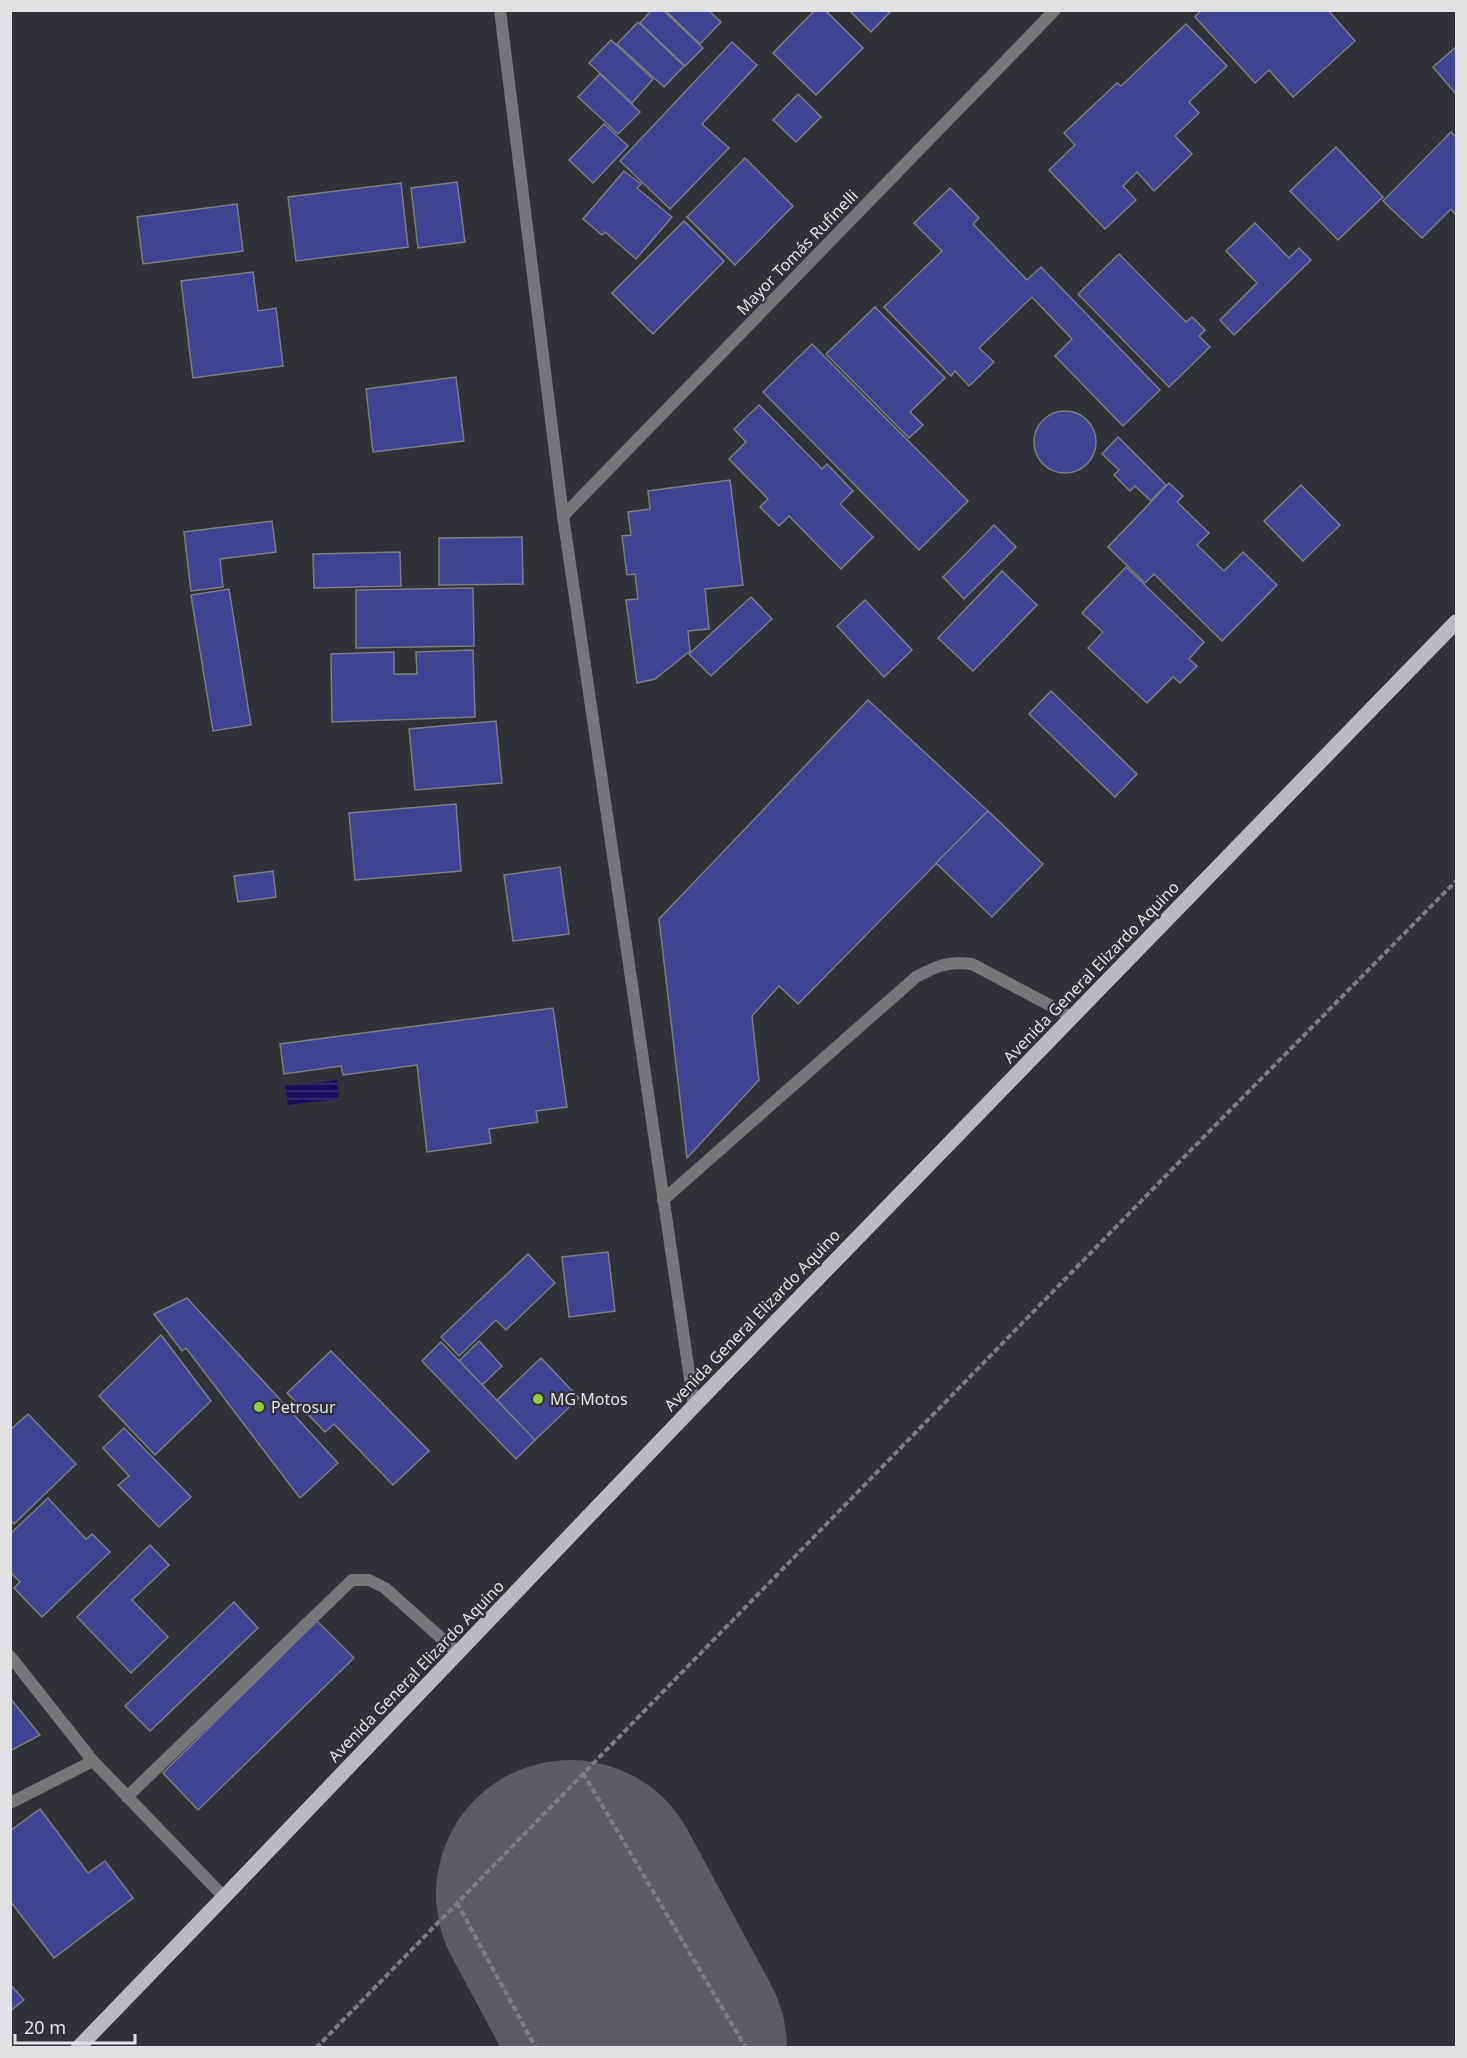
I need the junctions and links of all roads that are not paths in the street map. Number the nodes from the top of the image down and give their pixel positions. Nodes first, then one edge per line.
1 (500, 10) edge
2 (1054, 10) edge
3 (563, 516) junction
4 (1456, 622) edge
5 (1072, 1017) junction
6 (663, 1200) junction
7 (694, 1406) junction
8 (458, 1653) junction
9 (10, 1656) edge
10 (93, 1761) junction
11 (127, 1797) junction
12 (10, 1803) edge
13 (224, 1897) junction
14 (78, 2048) edge

1 - 3 street
2 - 3 street, Mayor Tomás Rufinelli
3 - 6 street
4 - 5 main road, Avenida General Elizardo Aquino
5 - 6 street
5 - 7 main road, Avenida General Elizardo Aquino
6 - 7 street
7 - 8 main road, Avenida General Elizardo Aquino
8 - 11 street
8 - 13 main road, Avenida General Elizardo Aquino
9 - 10 street
10 - 11 street
10 - 12 street
11 - 13 street
13 - 14 main road, Avenida General Elizardo Aquino

